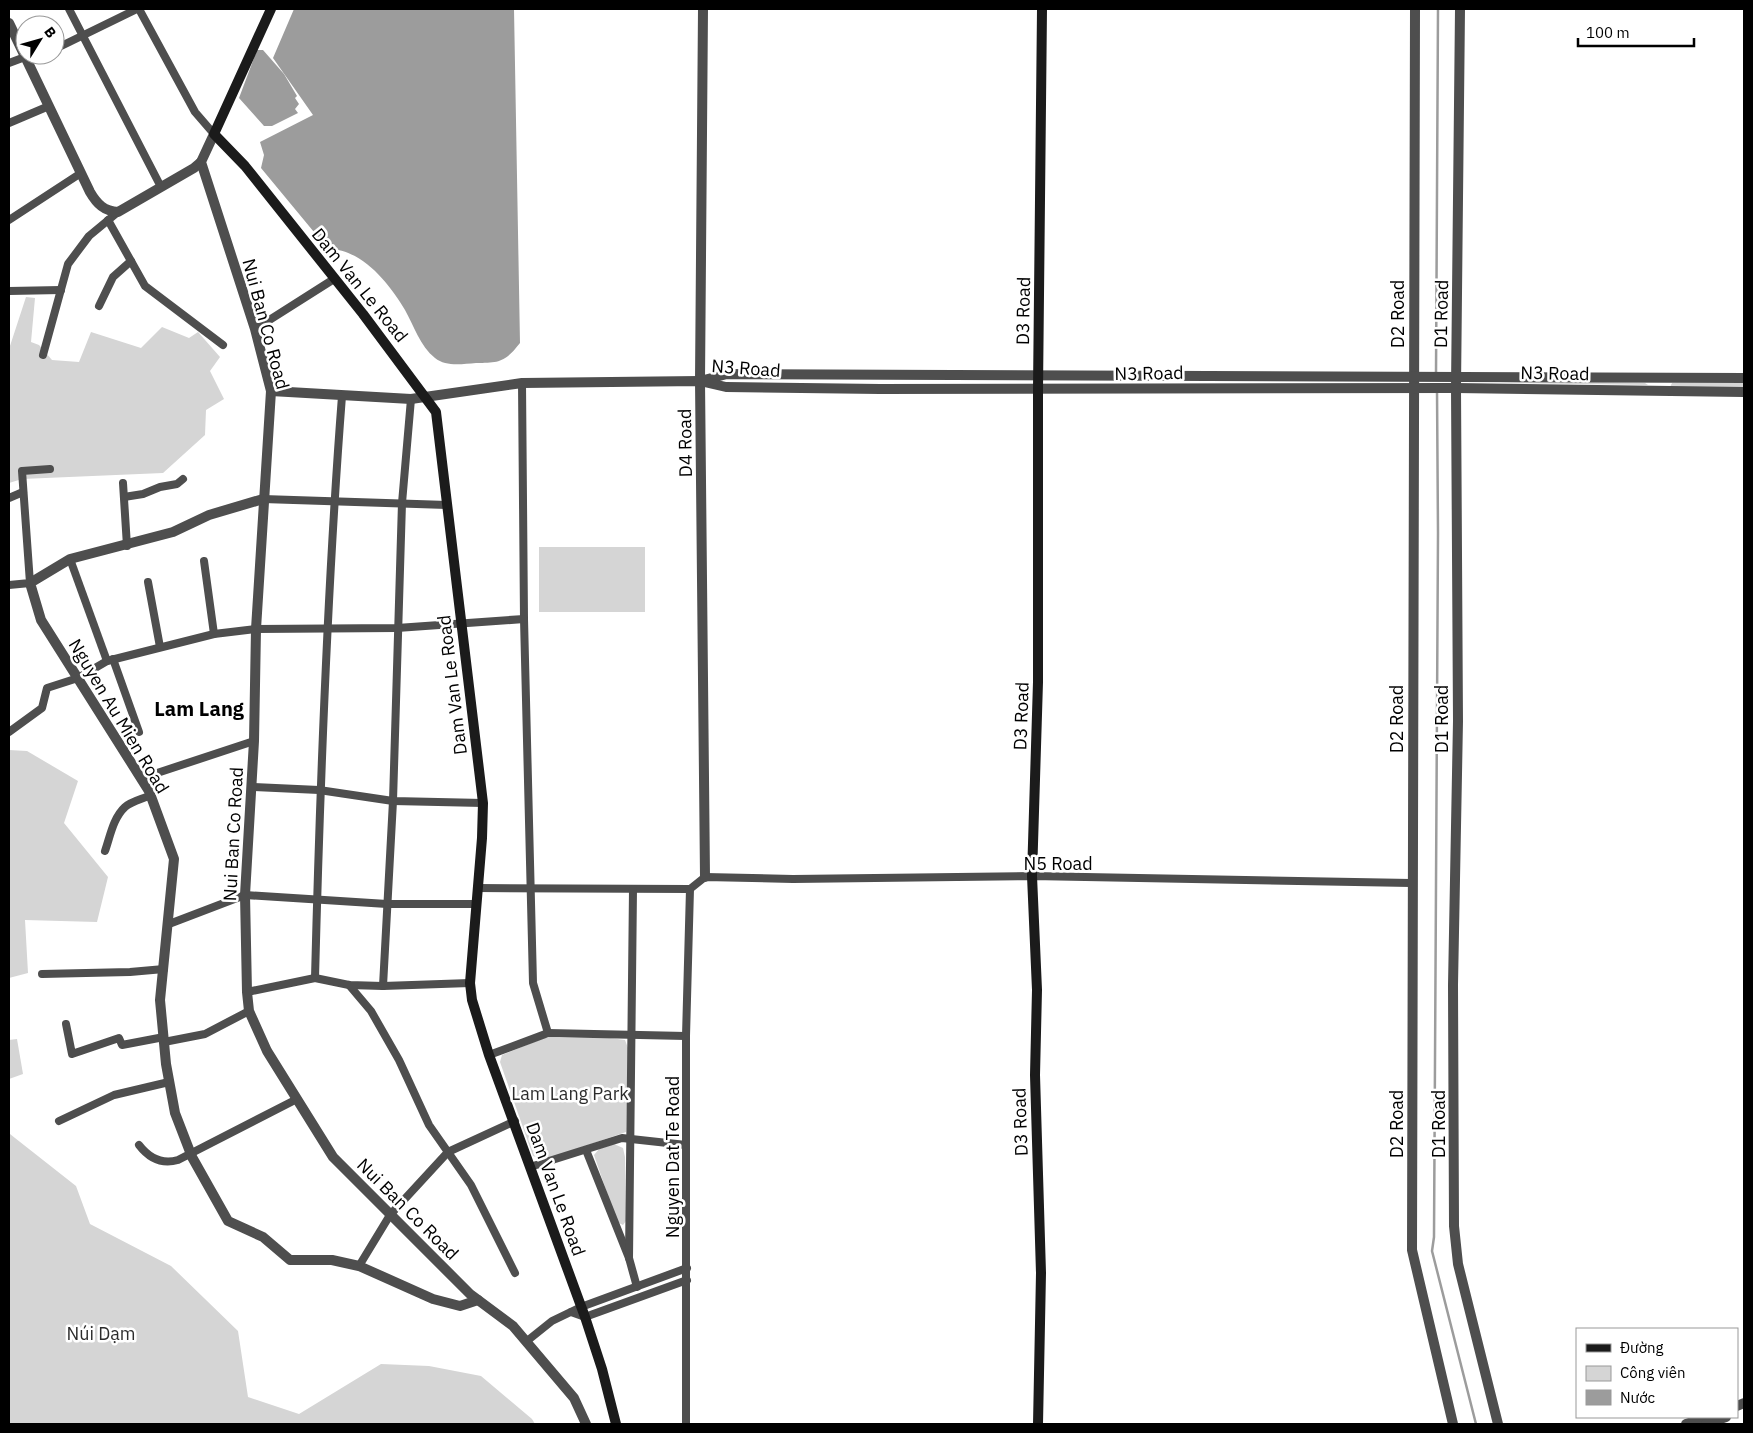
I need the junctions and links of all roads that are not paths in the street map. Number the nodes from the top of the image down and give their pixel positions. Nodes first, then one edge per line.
1 (69, 9) edge
2 (138, 9) edge
3 (271, 9) edge
4 (704, 9) edge
5 (1042, 9) edge
6 (1414, 9) edge
7 (1460, 9) edge
8 (83, 36) junction
9 (65, 44) edge
10 (29, 65) edge
11 (49, 106) junction
12 (9, 123) edge
13 (214, 134) junction
14 (201, 162) junction
15 (81, 173) junction
16 (161, 187) junction
17 (118, 212) junction
18 (9, 220) edge
19 (108, 220) junction
20 (131, 261) junction
21 (334, 279) junction
22 (61, 290) junction
23 (9, 291) edge
24 (99, 306) dead end
25 (255, 329) junction
26 (223, 345) dead end
27 (43, 354) dead end
28 (1226, 375) junction
29 (1038, 376) junction
30 (1660, 378) junction
31 (1744, 378) edge
32 (700, 381) junction
33 (522, 383) junction
34 (1417, 383) junction
35 (1453, 383) junction
36 (1225, 389) junction
37 (1038, 390) junction
38 (271, 391) junction
39 (1661, 392) junction
40 (1744, 392) edge
41 (342, 396) junction
42 (428, 398) junction
43 (411, 399) junction
44 (50, 468) dead end
45 (183, 479) dead end
46 (122, 483) dead end
47 (24, 492) junction
48 (9, 498) edge
49 (124, 498) junction
50 (263, 498) junction
51 (334, 500) junction
52 (402, 503) junction
53 (447, 505) junction
54 (127, 546) junction
55 (70, 559) junction
56 (204, 561) dead end
57 (148, 582) dead end
58 (30, 583) junction
59 (9, 585) edge
60 (524, 619) junction
61 (461, 624) junction
62 (397, 628) junction
63 (256, 629) junction
64 (327, 629) junction
65 (214, 634) junction
66 (160, 647) junction
67 (110, 660) junction
68 (78, 678) junction
69 (9, 732) edge
70 (139, 732) dead end
71 (254, 741) junction
72 (142, 778) junction
73 (252, 786) junction
74 (319, 790) junction
75 (151, 795) junction
76 (393, 802) junction
77 (483, 803) junction
78 (105, 851) dead end
79 (1032, 876) junction
80 (706, 877) junction
81 (1411, 883) junction
82 (477, 888) junction
83 (531, 888) junction
84 (633, 888) junction
85 (690, 889) junction
86 (245, 895) junction
87 (317, 901) junction
88 (387, 904) junction
89 (476, 904) junction
90 (169, 924) junction
91 (164, 969) junction
92 (42, 974) dead end
93 (315, 978) junction
94 (470, 983) junction
95 (349, 986) junction
96 (383, 986) junction
97 (247, 992) junction
98 (249, 1012) junction
99 (66, 1024) dead end
100 (548, 1033) junction
101 (632, 1035) junction
102 (686, 1036) junction
103 (164, 1040) junction
104 (489, 1055) junction
105 (170, 1082) junction
106 (297, 1099) junction
107 (59, 1121) dead end
108 (515, 1121) junction
109 (629, 1141) junction
110 (139, 1145) dead end
111 (686, 1145) junction
112 (586, 1150) junction
113 (448, 1152) junction
114 (191, 1154) junction
115 (530, 1167) junction
116 (390, 1215) junction
117 (629, 1258) junction
118 (359, 1266) junction
119 (687, 1268) junction
120 (515, 1273) dead end
121 (687, 1280) junction
122 (638, 1287) junction
123 (478, 1300) junction
124 (581, 1307) junction
125 (571, 1312) junction
126 (585, 1318) junction
127 (527, 1342) junction
128 (1704, 1418) edge
129 (1723, 1418) edge
130 (586, 1424) edge
131 (616, 1424) edge
132 (686, 1424) edge
133 (1038, 1424) edge
134 (1453, 1424) edge
135 (1498, 1424) edge
136 (1686, 1424) edge
137 (1706, 1424) edge

1 - 8 street
2 - 8 street
2 - 13 street
3 - 13 main road
4 - 32 street, D4 Road
5 - 29 main road, D3 Road
6 - 34 street, D2 Road
7 - 35 street, D1 Road
8 - 9 street
8 - 16 street
10 - 11 street
11 - 12 street
11 - 15 street
13 - 14 street
13 - 21 main road, Dam Van Le Road
14 - 16 street
14 - 25 street, Nui Ban Co Road
15 - 17 street
15 - 18 street
16 - 17 street
17 - 19 street
19 - 20 street
19 - 22 street
20 - 24 street
20 - 26 street
21 - 25 street
21 - 42 main road, Dam Van Le Road
22 - 23 street
22 - 27 street
25 - 38 street, Nui Ban Co Road
28 - 29 street, N3 Road
28 - 34 street, N3 Road
28 - 36 street
29 - 32 street, N3 Road
29 - 37 main road, D3 Road
30 - 31 street, N3 Road
30 - 35 street, N3 Road
30 - 39 street
32 - 33 street
32 - 37 street, N3 Road
32 - 80 street, D4 Road
33 - 42 street
33 - 60 street
34 - 35 street, N3 Road
34 - 36 street, N3 Road
34 - 81 street, D2 Road
35 - 39 street, N3 Road
35 - 135 street, D1 Road
36 - 37 street, N3 Road
37 - 79 main road, D3 Road
38 - 41 street
38 - 50 street, Nui Ban Co Road
39 - 40 street, N3 Road
41 - 43 street
41 - 51 street
42 - 43 street
42 - 53 main road, Dam Van Le Road
43 - 52 street
44 - 47 street
45 - 49 street
46 - 49 street
47 - 48 street
47 - 58 street
49 - 54 street
50 - 51 street
50 - 54 street
50 - 63 street, Nui Ban Co Road
51 - 52 street
51 - 64 street
52 - 53 street
52 - 62 street
53 - 61 main road, Dam Van Le Road
54 - 55 street
55 - 58 street
55 - 67 street
56 - 65 street
57 - 66 street
58 - 59 street
58 - 68 street, Nguyen Au Mien Road
60 - 61 street
60 - 83 street
61 - 62 street
61 - 77 main road, Dam Van Le Road
62 - 64 street
62 - 76 street
63 - 64 street
63 - 65 street
63 - 71 street, Nui Ban Co Road
64 - 74 street
65 - 66 street
66 - 67 street
67 - 68 street
67 - 70 street
68 - 69 street
68 - 72 street, Nguyen Au Mien Road
71 - 72 street
71 - 73 street, Nui Ban Co Road
72 - 75 street, Nguyen Au Mien Road
73 - 74 street
73 - 86 street, Nui Ban Co Road
74 - 76 street
74 - 87 street
75 - 78 street
75 - 90 street, Nguyen Au Mien Road
76 - 77 street
76 - 88 street
77 - 82 main road, Dam Van Le Road
79 - 80 street, N5 Road
79 - 81 street, N5 Road
79 - 133 main road, D3 Road
80 - 85 street
81 - 134 street, D2 Road
82 - 83 street
82 - 89 main road, Dam Van Le Road
83 - 84 street
83 - 100 street
84 - 85 street
84 - 101 street
85 - 102 street, Nguyen Dat Te Road
86 - 87 street
86 - 90 street
86 - 97 street, Nui Ban Co Road
87 - 88 street
87 - 93 street
88 - 89 street
88 - 96 street
89 - 94 main road, Dam Van Le Road
90 - 91 street, Nguyen Au Mien Road
91 - 92 street
91 - 103 street, Nguyen Au Mien Road
93 - 95 street
93 - 97 street
94 - 96 street
94 - 104 main road, Dam Van Le Road
95 - 96 street
95 - 113 street
97 - 98 street, Nui Ban Co Road
98 - 103 street
98 - 106 street, Nui Ban Co Road
99 - 103 street
100 - 101 street
100 - 104 street
101 - 102 street
101 - 109 street
102 - 111 street, Nguyen Dat Te Road
103 - 105 street, Nguyen Au Mien Road
104 - 108 main road, Dam Van Le Road
105 - 107 street
105 - 114 street, Nguyen Au Mien Road
106 - 114 street
106 - 116 street, Nui Ban Co Road
108 - 113 street
108 - 115 main road, Dam Van Le Road
109 - 111 street
109 - 112 street
109 - 117 street
110 - 114 street
111 - 119 street, Nguyen Dat Te Road
112 - 115 street
112 - 117 street
113 - 116 street
113 - 120 street
114 - 118 street, Nguyen Au Mien Road
115 - 124 main road, Dam Van Le Road
116 - 118 street
116 - 123 street, Nui Ban Co Road
117 - 122 street
118 - 123 street, Nguyen Au Mien Road
119 - 121 street, Nguyen Dat Te Road
119 - 122 street
121 - 126 street
121 - 132 street, Nguyen Dat Te Road
122 - 124 street
123 - 127 street, Nui Ban Co Road
124 - 125 street
124 - 126 main road, Dam Van Le Road
125 - 126 street
125 - 127 street
126 - 131 main road, Dam Van Le Road
127 - 130 street, Nui Ban Co Road
128 - 136 street
129 - 137 street

